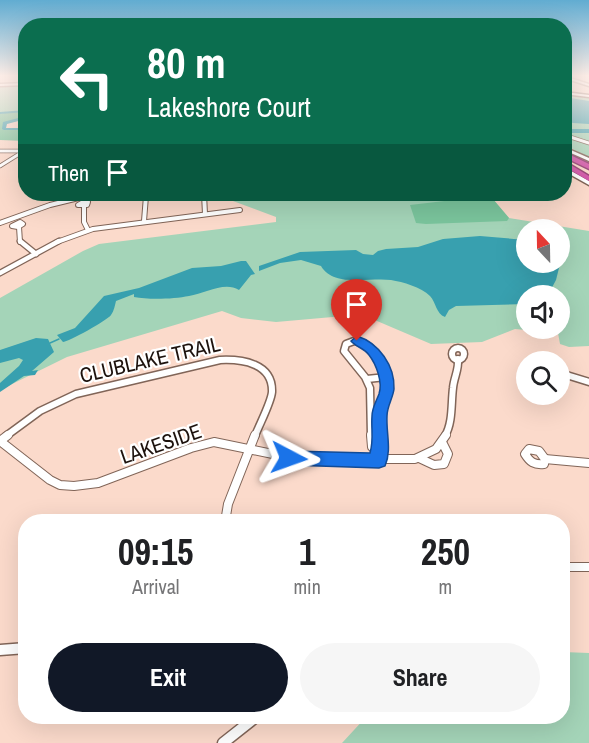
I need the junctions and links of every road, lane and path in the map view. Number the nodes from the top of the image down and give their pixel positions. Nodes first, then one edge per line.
1 (572, 138) edge
2 (589, 143) edge
3 (0, 151) edge
4 (18, 151) edge
5 (572, 152) edge
6 (18, 155) edge
7 (572, 158) edge
8 (589, 160) edge
9 (0, 166) edge
10 (572, 167) edge
11 (589, 167) edge
12 (572, 172) edge
13 (589, 179) edge
14 (62, 201) edge
15 (144, 201) edge
16 (204, 201) edge
17 (84, 206) dead end
18 (240, 210) dead end
19 (205, 214) junction
20 (0, 218) edge
21 (9, 219) junction
22 (144, 221) junction
23 (0, 223) edge
24 (19, 227) dead end
25 (88, 230) junction
26 (36, 254) junction
27 (0, 273) edge
28 (458, 359) dead end
29 (570, 376) edge
30 (386, 377) junction
31 (367, 379) junction
32 (589, 382) edge
33 (0, 441) edge
34 (442, 442) junction
35 (251, 449) junction
36 (378, 456) junction
37 (419, 458) junction
38 (545, 459) dead end
39 (589, 463) edge
40 (226, 514) edge
41 (570, 567) edge
42 (589, 567) edge
43 (18, 649) edge
44 (0, 650) edge
45 (247, 724) edge
46 (223, 743) edge

1 - 2 street
3 - 4 street
5 - 8 main road
6 - 9 street
7 - 11 highway
10 - 13 highway
12 - 13 main road
14 - 21 street
15 - 22 street
16 - 19 street
17 - 25 street
18 - 19 street
19 - 22 street
20 - 21 street
21 - 23 street
22 - 25 street
24 - 26 street
25 - 26 street
26 - 27 street
28 - 34 street, LAKESIDE
29 - 32 street
30 - 31 street
30 - 31 street
30 - 36 street
31 - 36 street
33 - 35 street, LAKESIDE
33 - 35 street, CLUBLAKE TRAIL
34 - 37 street
34 - 37 street, LAKESIDE
35 - 36 street, LAKESIDE
35 - 40 street, CLUBLAKE TRAIL
36 - 37 street, LAKESIDE
38 - 39 street
41 - 42 street
43 - 44 street
45 - 46 street

